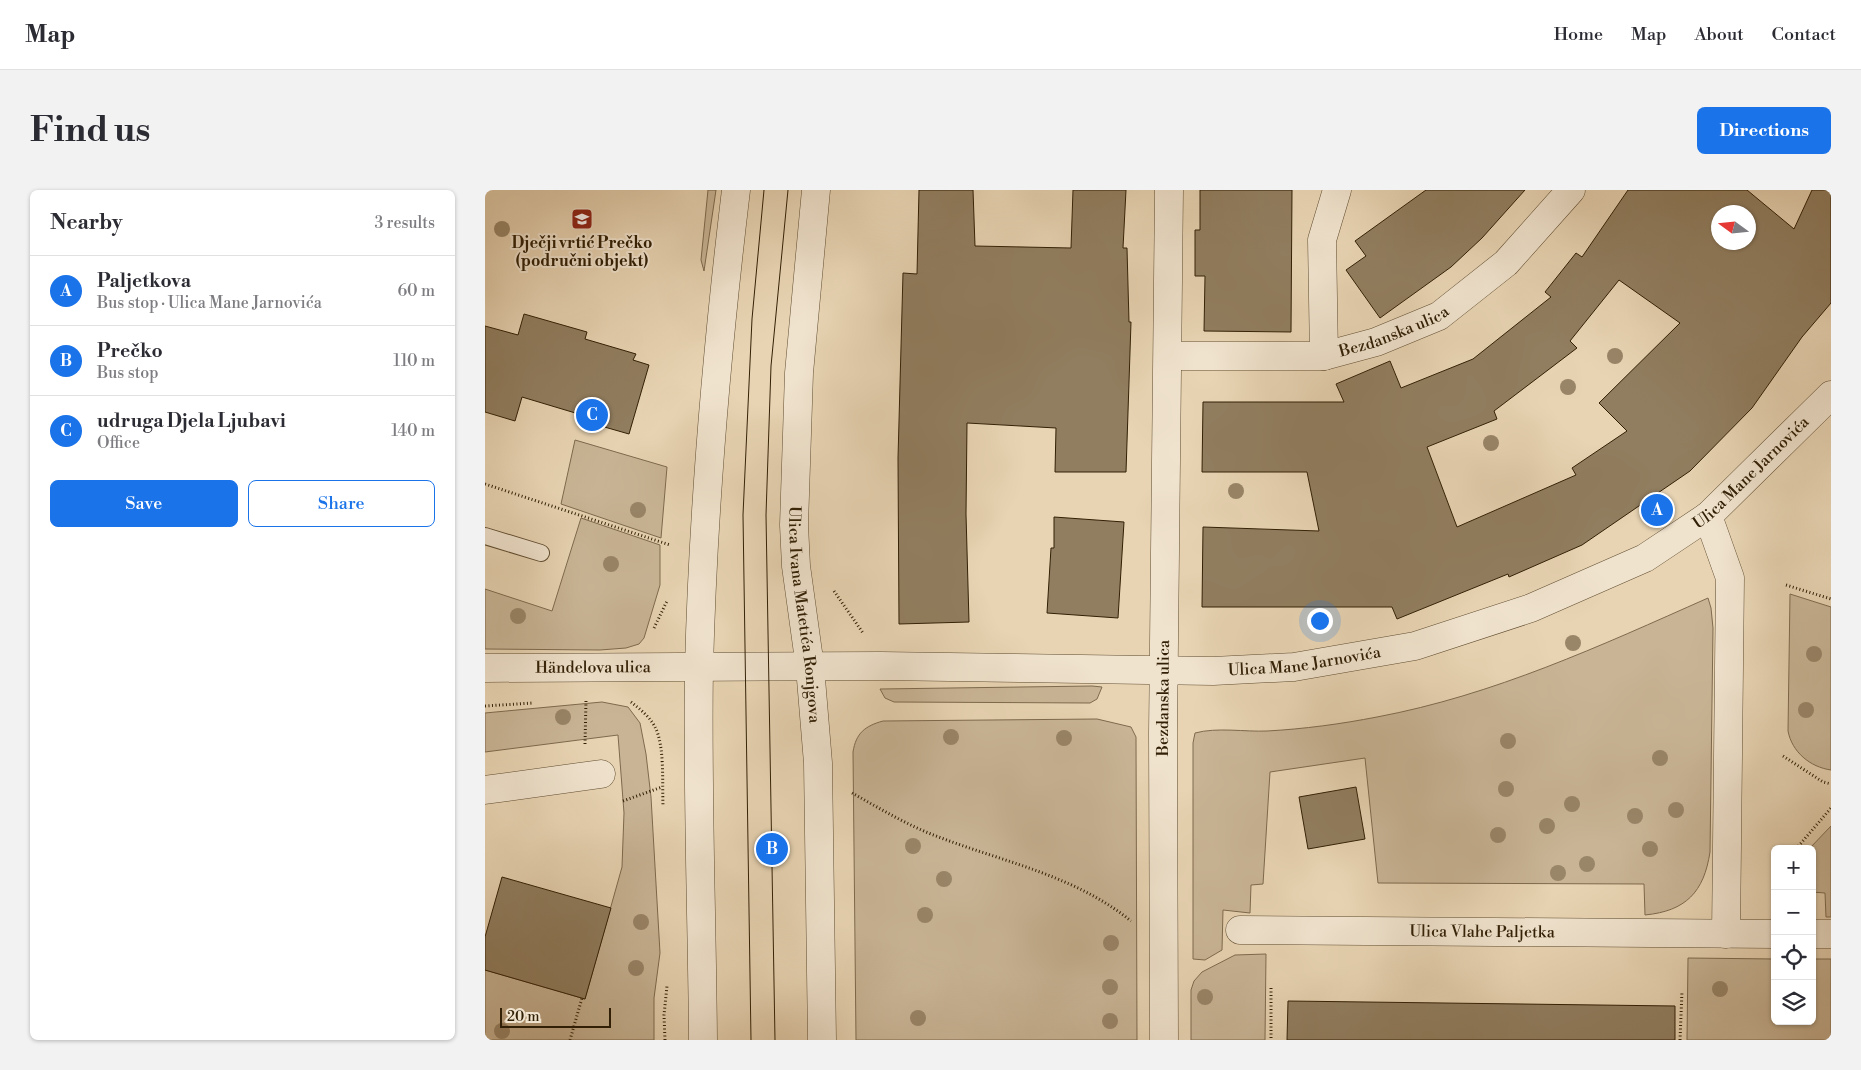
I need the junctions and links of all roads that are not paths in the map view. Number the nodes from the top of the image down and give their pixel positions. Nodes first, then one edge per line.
1 (736, 190) edge
2 (816, 190) edge
3 (1169, 190) edge
4 (1337, 190) edge
5 (1571, 190) edge
6 (1168, 356) junction
7 (1324, 356) junction
8 (1829, 401) edge
9 (1707, 516) junction
10 (485, 536) edge
11 (541, 553) dead end
12 (810, 667) junction
13 (485, 668) edge
14 (699, 668) junction
15 (1164, 670) junction
16 (592, 775) road end
17 (485, 790) edge
18 (1240, 930) dead end
19 (1726, 934) junction
20 (1771, 934) edge
21 (1816, 934) edge
22 (1831, 934) edge
23 (703, 1040) edge
24 (822, 1040) edge
25 (1164, 1040) edge

1 - 14 street
2 - 12 street, Ulica Ivana Matetića Ronjgova
3 - 6 street, Bezdanska ulica
4 - 7 street
5 - 7 street, Bezdanska ulica
6 - 7 street, Bezdanska ulica
6 - 15 street, Bezdanska ulica
8 - 9 street, Ulica Mane Jarnovića
9 - 15 street, Ulica Mane Jarnovića
9 - 19 street
10 - 11 lane
12 - 14 street, Ulica Mane Jarnovića
12 - 15 street, Ulica Mane Jarnovića
12 - 24 street, Ulica Ivana Matetića Ronjgova
13 - 14 street, Händelova ulica
14 - 23 street
15 - 25 street, Bezdanska ulica
16 - 17 street
18 - 19 street, Ulica Vlahe Paljetka
19 - 20 street, Ulica Vlahe Paljetka
21 - 22 street

